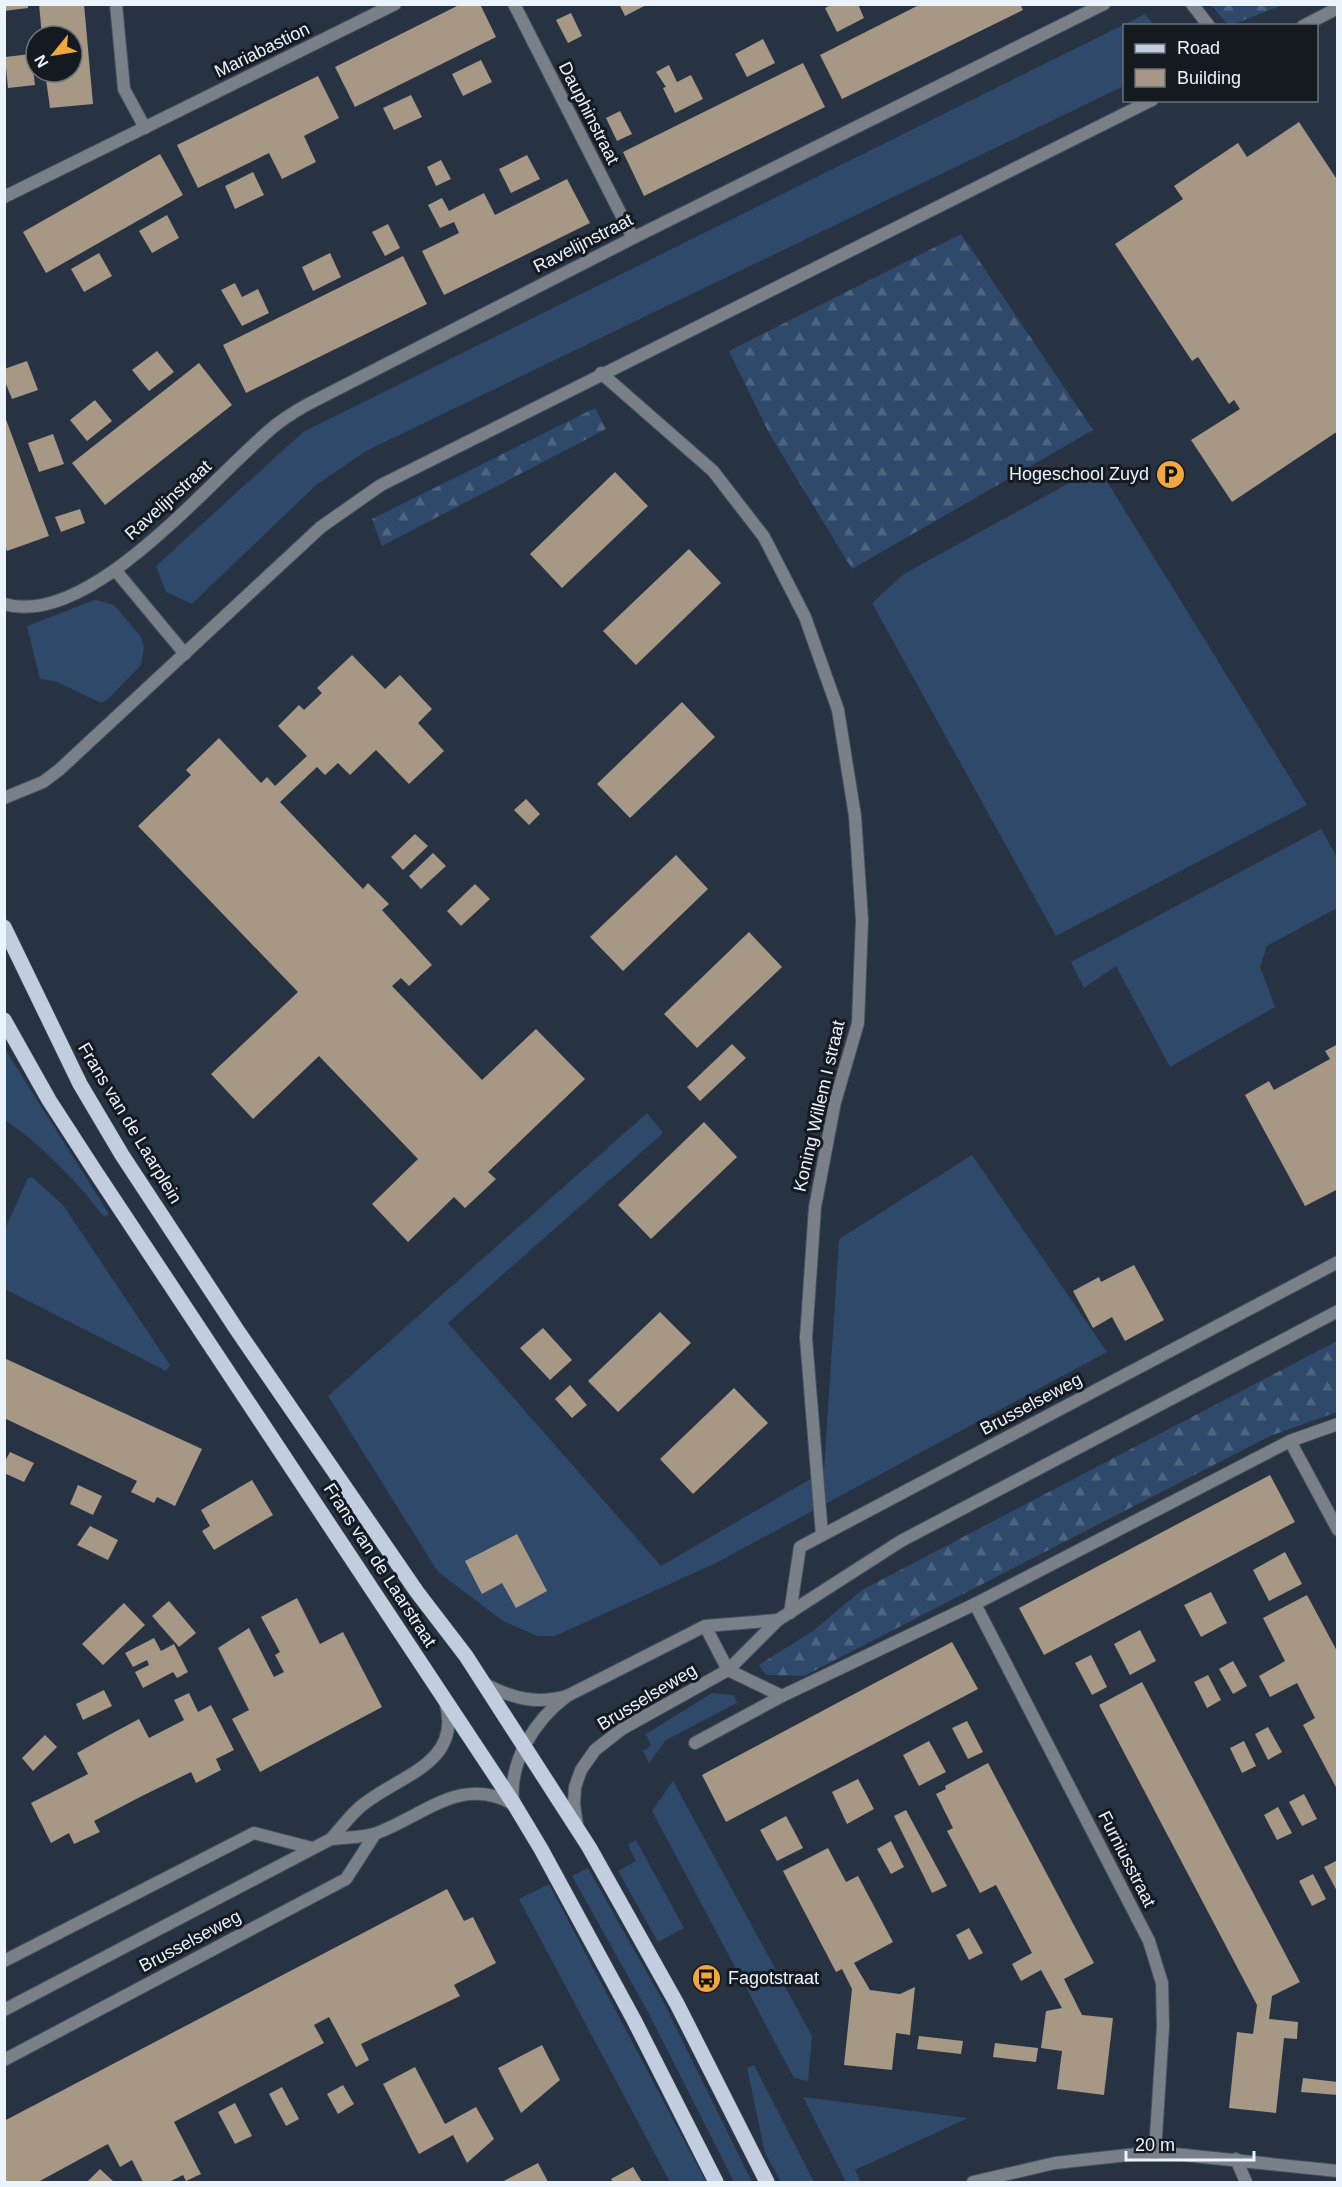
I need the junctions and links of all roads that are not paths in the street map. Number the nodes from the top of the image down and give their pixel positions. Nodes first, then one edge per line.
1 (116, 4) edge
2 (395, 4) edge
3 (514, 4) edge
4 (1104, 4) edge
5 (1192, 4) edge
6 (1338, 8) edge
7 (1207, 24) edge
8 (1307, 24) edge
9 (1148, 102) edge
10 (145, 128) junction
11 (4, 197) edge
12 (633, 238) junction
13 (601, 373) junction
14 (116, 571) junction
15 (8, 605) edge
16 (185, 654) junction
17 (4, 798) edge
18 (4, 927) edge
19 (4, 1020) edge
20 (1338, 1262) edge
21 (1338, 1311) edge
22 (237, 1330) joint
23 (1338, 1424) edge
24 (1290, 1441) junction
25 (1338, 1530) edge
26 (822, 1535) junction
27 (975, 1604) junction
28 (790, 1613) junction
29 (778, 1620) junction
30 (705, 1626) junction
31 (728, 1670) junction
32 (483, 1683) junction
33 (567, 1696) junction
34 (782, 1696) junction
35 (445, 1698) junction
36 (695, 1743) dead end
37 (525, 1747) junction
38 (514, 1804) junction
39 (578, 1829) junction
40 (375, 1834) junction
41 (331, 1839) junction
42 (312, 1848) junction
43 (4, 1961) edge
44 (4, 2010) edge
45 (4, 2060) edge
46 (1155, 2152) junction
47 (1236, 2159) junction
48 (1338, 2171) edge
49 (716, 2182) edge
50 (767, 2182) edge
51 (973, 2182) edge
52 (1246, 2182) edge

1 - 10 street
2 - 10 street, Mariabastion
3 - 12 street, Dauphinstraat
4 - 12 street, Ravelijnstraat
5 - 7 street
6 - 8 street
9 - 13 street
10 - 11 street, Mariabastion
12 - 14 street, Ravelijnstraat
13 - 16 street
13 - 26 street, Koning Willem I straat
14 - 15 street, Ravelijnstraat
14 - 16 street
16 - 17 street
18 - 22 main road, Frans van de Laarplein
19 - 35 main road, Frans van de Laarstraat
20 - 26 street, Brusselseweg
21 - 28 street, Brusselseweg
22 - 32 main road, Frans van de Laarstraat
23 - 24 street
24 - 25 street
24 - 27 street
26 - 28 street, Brusselseweg
27 - 34 street
27 - 46 street, Furniusstraat
28 - 29 street, Brusselseweg
29 - 30 street, Brusselseweg
29 - 31 street, Brusselseweg
30 - 31 street
30 - 33 street, Brusselseweg
31 - 34 street
31 - 39 street, Brusselseweg
32 - 33 street, Brusselseweg
32 - 37 main road, Frans van de Laarstraat
33 - 37 street, Brusselseweg
34 - 36 street
35 - 38 main road, Frans van de Laarstraat
35 - 41 street, Brusselseweg
37 - 38 street, Brusselseweg
37 - 39 main road
38 - 40 street, Brusselseweg
38 - 49 main road
39 - 50 main road
40 - 41 street, Brusselseweg
40 - 45 street, Brusselseweg
41 - 42 street, Brusselseweg
42 - 43 street
42 - 44 street, Brusselseweg
46 - 47 street
46 - 51 street
47 - 48 street
47 - 52 street

